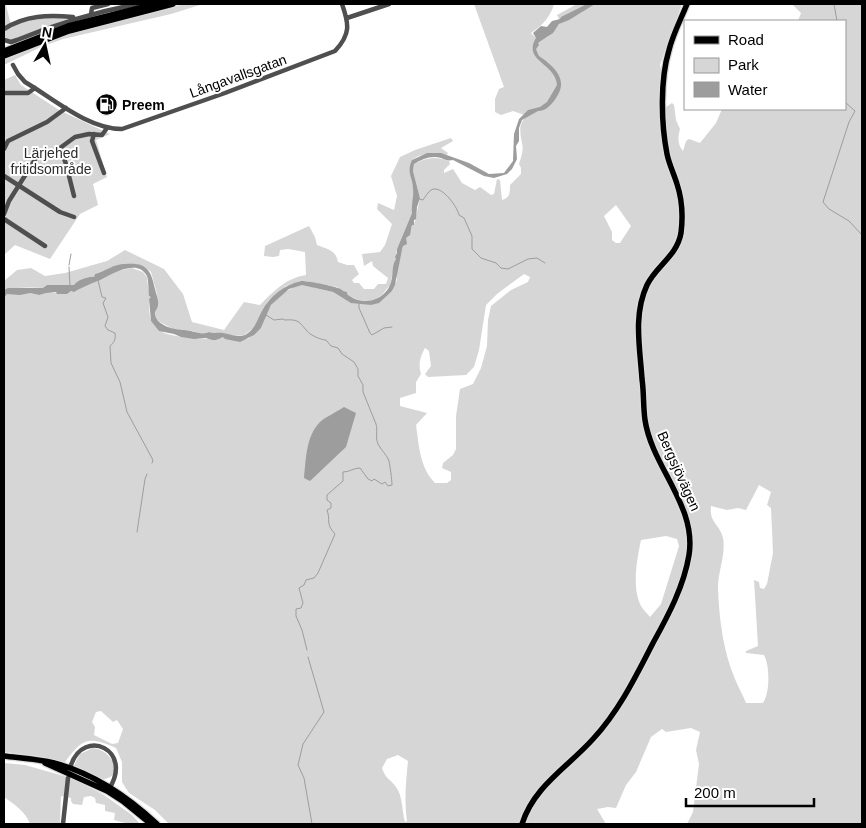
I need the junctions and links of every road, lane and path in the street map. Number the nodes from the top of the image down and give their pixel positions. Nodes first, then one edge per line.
1 (108, 4) edge
2 (137, 4) edge
3 (155, 4) edge
4 (173, 4) edge
5 (342, 4) edge
6 (389, 4) edge
7 (687, 4) edge
8 (91, 14) junction
9 (347, 18) junction
10 (74, 19) junction
11 (4, 29) edge
12 (4, 40) edge
13 (4, 51) edge
14 (4, 56) edge
15 (13, 65) dead end
16 (34, 88) junction
17 (4, 93) edge
18 (66, 108) junction
19 (107, 128) junction
20 (94, 134) junction
21 (60, 148) junction
22 (4, 149) edge
23 (104, 173) dead end
24 (4, 176) edge
25 (18, 186) junction
26 (74, 196) dead end
27 (6, 202) edge
28 (4, 214) edge
29 (74, 217) dead end
30 (4, 219) edge
31 (45, 246) dead end
32 (4, 756) edge
33 (71, 765) dead end
34 (68, 778) dead end
35 (108, 789) junction
36 (63, 824) edge
37 (151, 824) edge
38 (158, 824) edge
39 (522, 824) edge

1 - 8 street
2 - 8 street
3 - 13 main road
4 - 14 main road
5 - 9 street, Långavallsgatan
6 - 9 street
7 - 39 main road, Bergsjövägen
8 - 10 street
9 - 19 street, Långavallsgatan
10 - 11 street
10 - 12 street
15 - 16 street, Långavallsgatan
16 - 17 street
16 - 18 street, Långavallsgatan
18 - 19 street, Långavallsgatan
18 - 22 street
19 - 20 street
20 - 21 street
20 - 23 street
21 - 25 street
21 - 26 street
24 - 25 street
25 - 27 street
25 - 29 street
27 - 28 street
30 - 31 street
32 - 35 main road
33 - 35 street
34 - 36 street
35 - 37 main road
35 - 38 main road

